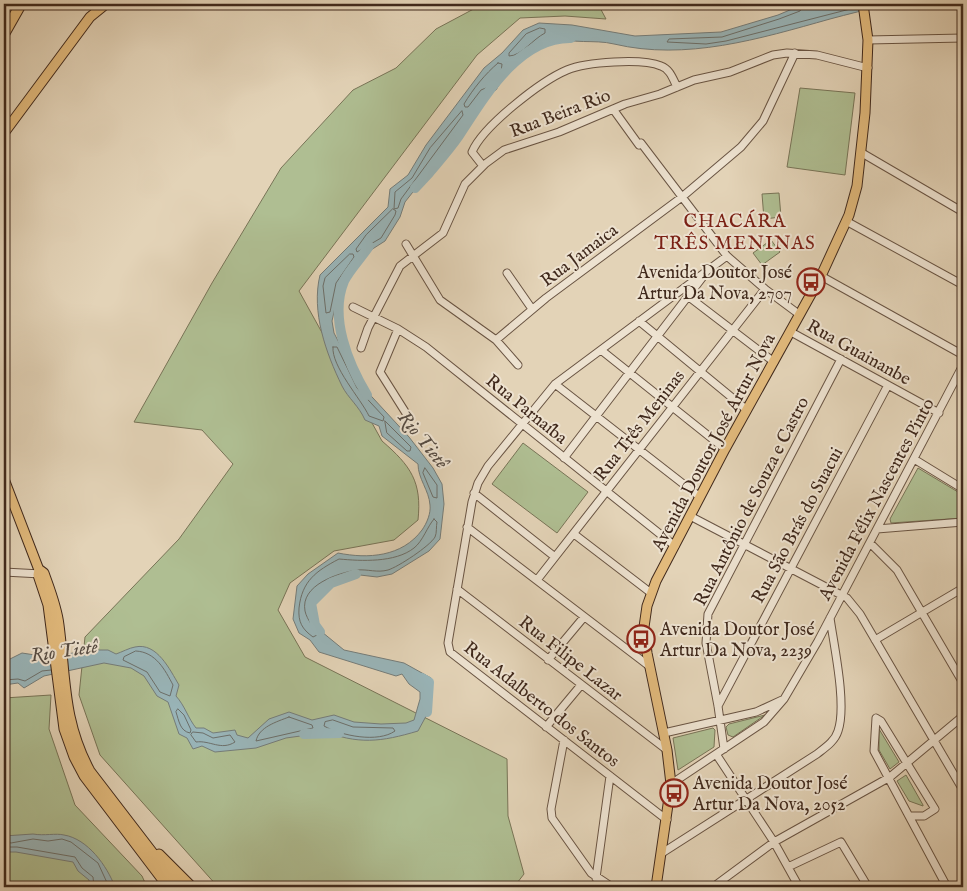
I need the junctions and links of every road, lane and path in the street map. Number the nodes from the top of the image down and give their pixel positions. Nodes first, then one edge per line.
1 (21, 4) edge
2 (106, 4) edge
3 (863, 4) edge
4 (4, 34) edge
5 (963, 38) edge
6 (868, 40) junction
7 (795, 53) junction
8 (868, 68) junction
9 (677, 87) junction
10 (613, 109) junction
11 (4, 133) edge
12 (862, 153) junction
13 (483, 166) junction
14 (682, 197) junction
15 (963, 212) edge
16 (846, 221) junction
17 (406, 244) dead end
18 (413, 255) junction
19 (726, 256) junction
20 (710, 268) junction
21 (507, 273) dead end
22 (822, 276) junction
23 (963, 285) edge
24 (765, 289) junction
25 (689, 297) junction
26 (353, 307) dead end
27 (532, 310) junction
28 (800, 314) junction
29 (373, 316) junction
30 (639, 321) junction
31 (398, 329) junction
32 (733, 330) junction
33 (791, 332) junction
34 (657, 338) junction
35 (496, 340) junction
36 (361, 348) dead end
37 (601, 350) junction
38 (963, 354) edge
39 (841, 359) junction
40 (774, 362) junction
41 (518, 365) dead end
42 (963, 365) edge
43 (629, 373) junction
44 (700, 373) junction
45 (555, 384) junction
46 (888, 384) junction
47 (672, 407) junction
48 (747, 410) junction
49 (938, 413) junction
50 (595, 416) junction
51 (409, 418) dead end
52 (521, 424) junction
53 (725, 449) junction
54 (639, 450) junction
55 (564, 458) junction
56 (914, 459) junction
57 (4, 479) edge
58 (963, 488) edge
59 (606, 492) junction
60 (474, 493) junction
61 (700, 497) junction
62 (690, 516) junction
63 (963, 522) edge
64 (467, 527) junction
65 (877, 529) junction
66 (574, 534) junction
67 (744, 544) junction
68 (870, 544) junction
69 (675, 546) junction
70 (555, 557) junction
71 (792, 568) junction
72 (4, 572) edge
73 (40, 573) junction
74 (537, 580) junction
75 (963, 588) edge
76 (457, 589) junction
77 (651, 593) junction
78 (843, 594) junction
79 (922, 613) junction
80 (584, 617) junction
81 (830, 618) junction
82 (875, 640) junction
83 (548, 660) junction
84 (649, 666) junction
85 (60, 677) junction
86 (963, 683) edge
87 (581, 685) junction
88 (784, 699) junction
89 (718, 706) junction
90 (963, 716) edge
91 (720, 721) junction
92 (546, 727) junction
93 (664, 733) junction
94 (564, 740) junction
95 (935, 741) junction
96 (724, 749) junction
97 (667, 750) junction
98 (716, 754) junction
99 (907, 764) junction
100 (610, 776) junction
101 (890, 777) junction
102 (671, 784) junction
103 (963, 790) edge
104 (745, 799) junction
105 (910, 816) junction
106 (667, 820) junction
107 (143, 838) junction
108 (774, 842) junction
109 (662, 853) junction
110 (788, 867) junction
111 (596, 878) junction
112 (168, 887) edge
113 (179, 887) edge
114 (192, 887) edge
115 (612, 887) edge
116 (656, 887) edge
117 (713, 887) edge
118 (799, 887) edge
119 (868, 887) edge
120 (947, 887) edge

1 - 4 highway
2 - 11 main road
3 - 6 main road, Avenida Doutor José Artur Nova
5 - 6 street
6 - 8 main road, Avenida Doutor José Artur Nova
7 - 8 street, Rua Beira Rio
7 - 9 street, Rua Beira Rio
7 - 14 street, Rua Jamaica
8 - 12 main road, Avenida Doutor José Artur Nova
9 - 10 street, Rua Beira Rio
9 - 13 street
10 - 13 street, Rua Beira Rio
10 - 14 street
12 - 15 street
12 - 16 main road, Avenida Doutor José Artur Nova
13 - 18 street, Rua Beira Rio
14 - 19 street
14 - 27 street, Rua Jamaica
16 - 22 main road, Avenida Doutor José Artur Nova
16 - 23 street
17 - 18 street
18 - 29 street, Rua Beira Rio
18 - 35 street
19 - 20 street, Rua Adalberto dos Santos
19 - 24 street
20 - 25 street
20 - 30 street, Rua Adalberto dos Santos
21 - 27 street
22 - 28 main road, Avenida Doutor José Artur Nova
22 - 38 street
24 - 28 street
24 - 32 street, Rua Três Meninas
25 - 32 street
25 - 34 street
26 - 29 street, Rua Parnaíba
27 - 35 street, Rua Jamaica
28 - 33 main road, Avenida Doutor José Artur Nova
29 - 31 street, Rua Parnaíba
29 - 36 street, Rua Beira Rio
30 - 34 street
30 - 37 street, Rua Adalberto dos Santos
31 - 51 street
31 - 52 street, Rua Parnaíba
32 - 40 street
32 - 44 street, Rua Três Meninas
33 - 39 street, Rua Guainanbe
33 - 40 main road, Avenida Doutor José Artur Nova
34 - 43 street
34 - 44 street
35 - 41 street
37 - 43 street
37 - 45 street, Rua Adalberto dos Santos
39 - 46 street, Rua Guainanbe
39 - 67 street, Rua Antônio de Souza e Castro
40 - 48 main road, Avenida Doutor José Artur Nova
42 - 49 street, Avenida Félix Nascentes Pinto
43 - 47 street
43 - 50 street
44 - 47 street, Rua Três Meninas
44 - 48 street
45 - 50 street
45 - 52 street, Rua Adalberto dos Santos
46 - 49 street, Rua Guainanbe
46 - 71 street, Rua São Brás do Suacui
47 - 53 street
47 - 54 street, Rua Três Meninas
48 - 53 main road, Avenida Doutor José Artur Nova
49 - 56 street, Avenida Félix Nascentes Pinto
50 - 54 street
50 - 55 street
52 - 55 street, Rua Parnaíba
52 - 60 street, Rua Adalberto dos Santos
53 - 61 main road, Avenida Doutor José Artur Nova
54 - 59 street, Rua Três Meninas
54 - 61 street
55 - 59 street, Rua Parnaíba
56 - 58 street
56 - 65 street, Avenida Félix Nascentes Pinto
57 - 73 main road
59 - 66 street, Rua Três Meninas
59 - 69 street, Rua Parnaíba
60 - 64 street, Rua Adalberto dos Santos
60 - 70 street
61 - 62 main road, Avenida Doutor José Artur Nova
62 - 67 street
62 - 69 main road, Avenida Doutor José Artur Nova
63 - 65 street
64 - 74 street
64 - 76 street, Rua Adalberto dos Santos
65 - 68 street, Avenida Félix Nascentes Pinto
66 - 70 street, Rua Três Meninas
66 - 77 street
67 - 71 street
67 - 89 street, Rua Antônio de Souza e Castro
68 - 78 street, Avenida Félix Nascentes Pinto
68 - 79 street
69 - 77 main road, Avenida Doutor José Artur Nova
70 - 74 street, Rua Três Meninas
71 - 78 street
71 - 89 street, Rua São Brás do Suacui
72 - 73 street
73 - 85 main road
74 - 80 street
75 - 79 street
76 - 83 street, Rua Filipe Lazar
76 - 92 street, Rua Adalberto dos Santos
77 - 84 main road, Avenida Doutor José Artur Nova
78 - 81 street, Avenida Félix Nascentes Pinto
78 - 82 street
79 - 82 street
79 - 86 street
80 - 83 street
80 - 84 street
81 - 88 street, Avenida Félix Nascentes Pinto
81 - 104 street
82 - 95 street
83 - 87 street, Rua Filipe Lazar
84 - 93 main road, Avenida Doutor José Artur Nova
85 - 107 main road
85 - 112 main road
87 - 92 street
87 - 97 street, Rua Filipe Lazar
88 - 91 street
88 - 96 street, Avenida Félix Nascentes Pinto
89 - 91 street, Rua Antônio de Souza e Castro
90 - 95 street
91 - 93 street
91 - 96 street, Rua Antônio de Souza e Castro
92 - 94 street, Rua Adalberto dos Santos
93 - 97 main road, Avenida Doutor José Artur Nova
94 - 100 street, Rua Adalberto dos Santos
94 - 111 street
95 - 99 street
95 - 103 street
96 - 98 street, Avenida Félix Nascentes Pinto
97 - 102 main road, Avenida Doutor José Artur Nova
98 - 102 street, Avenida Félix Nascentes Pinto
98 - 104 street
99 - 101 street
99 - 101 street
99 - 105 street
100 - 106 street, Rua Adalberto dos Santos
100 - 111 street
101 - 105 street
101 - 108 street
102 - 106 main road, Avenida Doutor José Artur Nova
104 - 108 street
104 - 109 street
105 - 120 street
106 - 109 main road, Avenida Doutor José Artur Nova
107 - 113 main road
107 - 114 main road
108 - 110 street
108 - 117 street
109 - 116 main road, Avenida Doutor José Artur Nova
110 - 118 street
110 - 119 street
111 - 115 street

